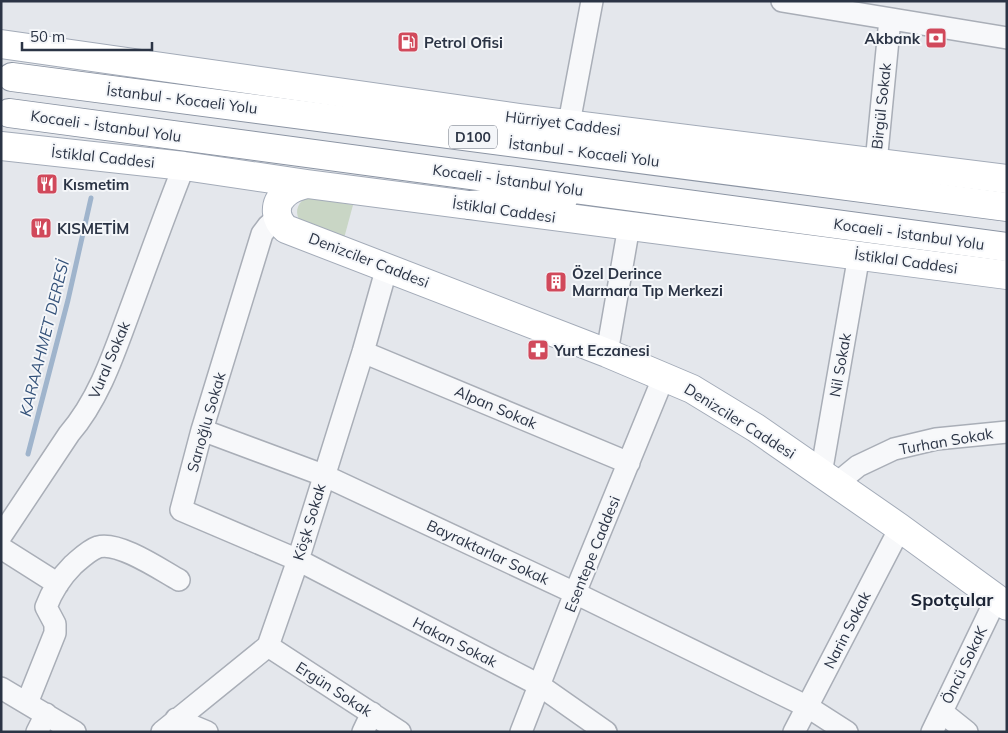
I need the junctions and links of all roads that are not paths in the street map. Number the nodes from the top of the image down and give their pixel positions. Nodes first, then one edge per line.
1 (592, 1) edge
2 (782, 1) edge
3 (890, 19) junction
4 (1, 28) edge
5 (1007, 38) edge
6 (1, 44) edge
7 (12, 76) dead end
8 (9, 113) dead end
9 (520, 118) junction
10 (569, 124) junction
11 (5, 148) edge
12 (817, 156) junction
13 (876, 163) junction
14 (184, 166) junction
15 (1007, 179) edge
16 (622, 195) junction
17 (289, 198) junction
18 (934, 198) junction
19 (470, 205) junction
20 (1007, 207) edge
21 (629, 226) junction
22 (1007, 247) edge
23 (859, 255) junction
24 (387, 267) junction
25 (1007, 275) edge
26 (362, 352) junction
27 (607, 353) junction
28 (664, 376) junction
29 (202, 430) junction
30 (1007, 432) edge
31 (629, 463) junction
32 (323, 475) junction
33 (829, 479) junction
34 (900, 528) junction
35 (1, 536) edge
36 (1, 548) edge
37 (298, 560) junction
38 (179, 580) dead end
39 (58, 584) junction
40 (575, 593) junction
41 (1002, 603) edge
42 (268, 646) junction
43 (539, 685) junction
44 (1, 688) edge
45 (27, 703) junction
46 (808, 707) junction
47 (372, 712) junction
48 (942, 712) junction
49 (41, 723) edge
50 (169, 726) edge
51 (75, 732) edge
52 (207, 732) edge
53 (363, 732) edge
54 (400, 732) edge
55 (521, 732) edge
56 (606, 732) edge
57 (794, 732) edge
58 (847, 732) edge
59 (932, 732) edge
60 (967, 732) edge

1 - 10 street
2 - 3 street
3 - 5 street
3 - 13 street, Birgül Sokak
4 - 9 main road
6 - 9 main road, Hürriyet Caddesi
7 - 18 main road, İstanbul - Kocaeli Yolu / D100
8 - 16 main road, Kocaeli - İstanbul Yolu
9 - 10 main road, Hürriyet Caddesi
10 - 12 main road, Hürriyet Caddesi
11 - 14 main road, İstiklal Caddesi
12 - 13 main road, Hürriyet Caddesi
12 - 18 main road
13 - 15 main road, Hürriyet Caddesi
14 - 17 main road, İstiklal Caddesi
14 - 35 street, Vural Sokak
16 - 19 main road
16 - 22 main road, Kocaeli - İstanbul Yolu
17 - 19 main road, İstiklal Caddesi
17 - 24 main road, Denizciler Caddesi
17 - 29 street, Sarıoğlu Sokak
18 - 20 main road, İstanbul - Kocaeli Yolu / D100
19 - 21 main road, İstiklal Caddesi
21 - 23 main road, İstiklal Caddesi
21 - 27 street
23 - 25 main road, İstiklal Caddesi
23 - 33 street, Nil Sokak
24 - 26 street, Köşk Sokak
24 - 27 main road, Denizciler Caddesi
26 - 31 street, Alpan Sokak
26 - 32 street, Köşk Sokak
27 - 28 main road, Denizciler Caddesi
28 - 31 street, Esentepe Caddesi
28 - 33 main road, Denizciler Caddesi
29 - 32 street, Bayraktarlar Sokak
29 - 37 street, Sarıoğlu Sokak
30 - 33 street, Turhan Sokak
31 - 40 street, Esentepe Caddesi
32 - 37 street, Köşk Sokak
32 - 40 street, Bayraktarlar Sokak
33 - 34 main road, Denizciler Caddesi
34 - 41 main road, Denizciler Caddesi
34 - 46 street, Narin Sokak
36 - 39 street
37 - 42 street, Köşk Sokak
37 - 43 street, Hakan Sokak
38 - 39 street
39 - 45 street
40 - 43 street, Esentepe Caddesi
40 - 46 street, Bayraktarlar Sokak
41 - 48 street, Öncü SokaK
42 - 47 street, Ergün Sokak
42 - 50 street
43 - 55 street, Esentepe Caddesi
43 - 56 street, Hakan Sokak
44 - 45 street
45 - 49 street
46 - 57 street, Narin Sokak
46 - 58 street, Bayraktarlar Sokak
47 - 53 street
47 - 54 street, Ergün Sokak
48 - 59 street, Öncü SokaK
48 - 60 street
49 - 51 street
50 - 52 street

